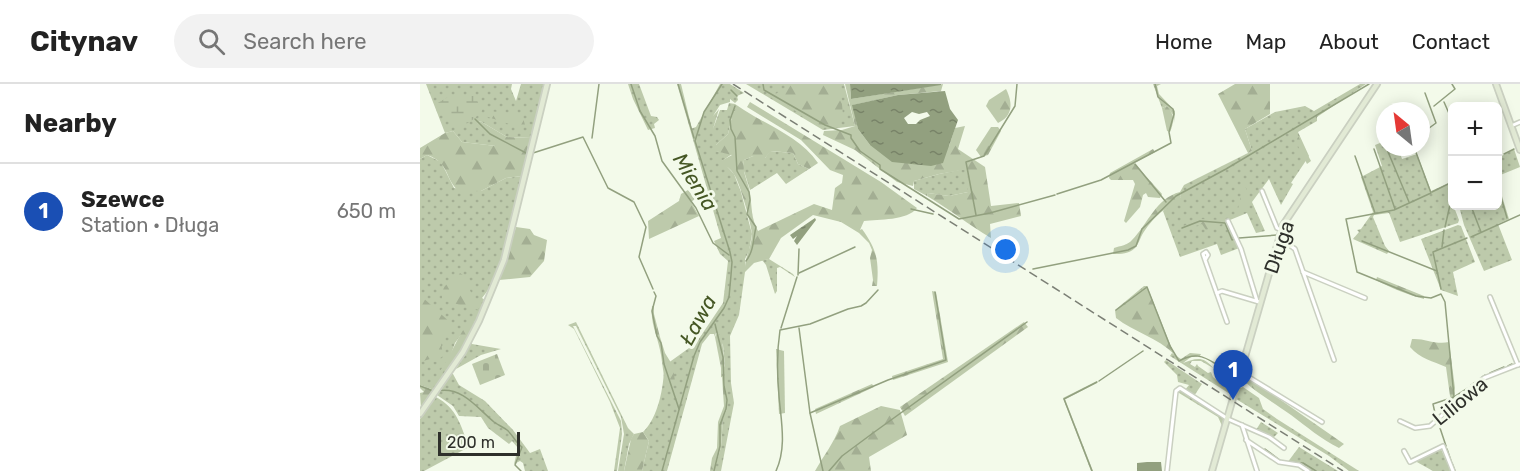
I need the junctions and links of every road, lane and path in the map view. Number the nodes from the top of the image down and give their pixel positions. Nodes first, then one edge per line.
1 (547, 84) edge
2 (1377, 84) edge
3 (1496, 84) edge
4 (1520, 122) edge
5 (1512, 126) junction
6 (1520, 150) edge
7 (1262, 191) dead end
8 (1228, 221) dead end
9 (1281, 230) junction
10 (1279, 238) junction
11 (1205, 260) dead end
12 (1303, 272) junction
13 (1217, 293) junction
14 (1365, 297) dead end
15 (1490, 297) dead end
16 (1259, 302) junction
17 (1227, 322) dead end
18 (1334, 360) dead end
19 (1519, 365) edge
20 (1242, 373) junction
21 (420, 414) edge
22 (1228, 419) junction
23 (1322, 422) dead end
24 (1400, 422) dead end
25 (1242, 425) junction
26 (1246, 440) junction
27 (1284, 448) dead end
28 (1404, 451) dead end
29 (1167, 471) edge
30 (1212, 471) edge
31 (1257, 471) edge
32 (1308, 471) edge
33 (1453, 471) edge

1 - 21 street
2 - 9 street, Długa
3 - 5 street
4 - 5 street
5 - 6 street
7 - 9 street
8 - 16 street
9 - 10 street, Długa
10 - 12 street
10 - 16 street, Długa
11 - 13 street
12 - 14 street
12 - 18 street
13 - 16 street
13 - 17 street
15 - 19 street
16 - 20 street, Długa
19 - 24 street, Liliowa
20 - 22 street, Długa
20 - 23 street
22 - 25 street
22 - 29 street
22 - 30 street, Długa
25 - 26 street
25 - 27 street
26 - 31 street
26 - 32 street
28 - 33 street

